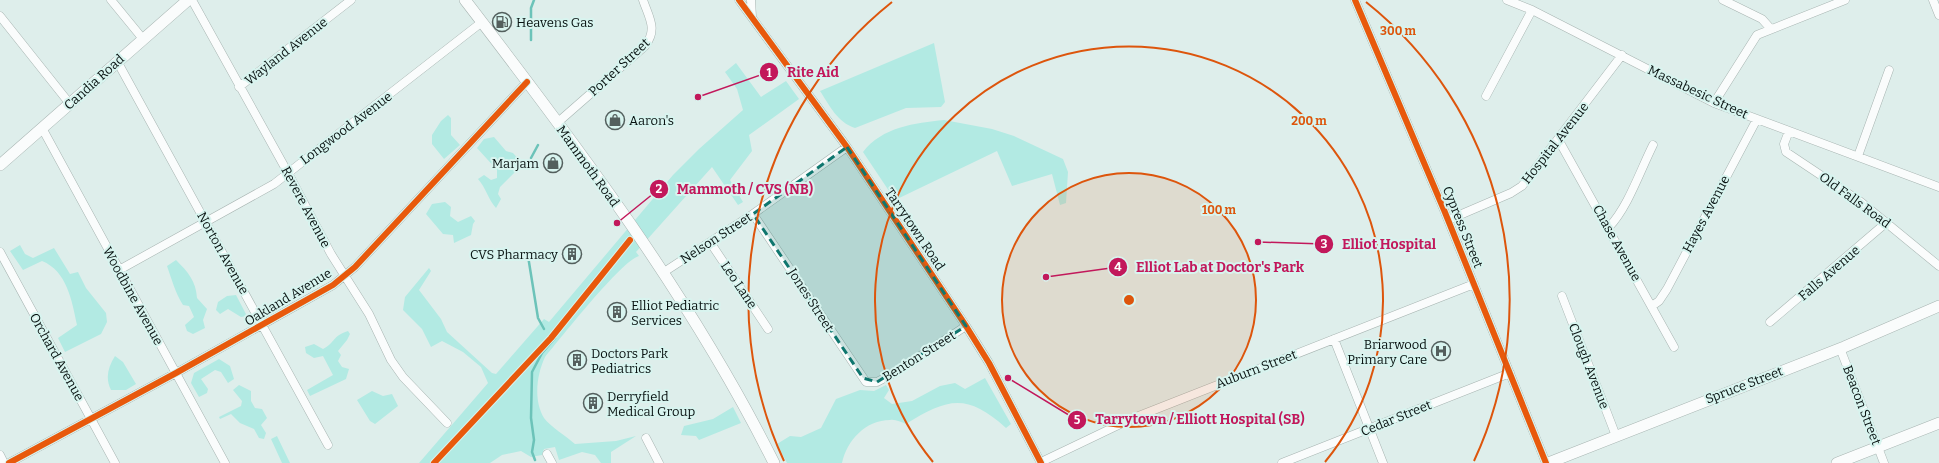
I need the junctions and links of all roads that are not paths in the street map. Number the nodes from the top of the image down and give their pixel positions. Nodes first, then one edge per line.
1 (111, 0) edge
2 (188, 0) edge
3 (192, 0) edge
4 (352, 0) edge
5 (465, 0) edge
6 (643, 0) edge
7 (739, 0) edge
8 (750, 0) edge
9 (1356, 0) edge
10 (1507, 0) edge
11 (1723, 0) edge
12 (1845, 0) edge
13 (1933, 0) edge
14 (1832, 2) edge
15 (1532, 10) junction
16 (1939, 15) edge
17 (0, 16) edge
18 (752, 18) junction
19 (482, 22) junction
20 (1770, 28) junction
21 (143, 39) junction
22 (1622, 55) junction
23 (118, 61) junction
24 (1889, 70) dead end
25 (527, 82) junction
26 (240, 86) junction
27 (1486, 96) dead end
28 (1714, 103) junction
29 (70, 104) junction
30 (1757, 119) junction
31 (557, 123) junction
32 (42, 128) junction
33 (1789, 131) junction
34 (1558, 139) junction
35 (1653, 145) dead end
36 (847, 147) junction
37 (1858, 156) junction
38 (0, 165) edge
39 (288, 173) junction
40 (1939, 187) edge
41 (753, 214) junction
42 (1448, 220) junction
43 (205, 222) junction
44 (1887, 222) junction
45 (1609, 227) junction
46 (710, 242) junction
47 (0, 252) edge
48 (1939, 266) edge
49 (119, 270) junction
50 (664, 272) junction
51 (344, 277) junction
52 (1474, 284) junction
53 (1562, 296) dead end
54 (1652, 306) junction
55 (1939, 306) edge
56 (1770, 322) dead end
57 (262, 326) junction
58 (966, 326) junction
59 (768, 329) dead end
60 (1334, 339) junction
61 (1674, 347) dead end
62 (1840, 348) junction
63 (176, 373) junction
64 (1510, 373) junction
65 (872, 383) joint
66 (91, 418) junction
67 (447, 422) dead end
68 (1939, 423) edge
69 (1369, 429) junction
70 (1616, 436) junction
71 (646, 438) dead end
72 (328, 445) dead end
73 (1878, 447) junction
74 (547, 454) dead end
75 (0, 455) edge
76 (1041, 462) edge
77 (4, 463) edge
78 (9, 463) edge
79 (115, 463) edge
80 (225, 463) edge
81 (552, 463) edge
82 (659, 463) edge
83 (774, 463) edge
84 (1282, 463) edge
85 (1383, 463) edge
86 (1547, 463) edge
87 (1837, 463) edge
88 (1884, 463) edge

1 - 21 street
2 - 21 main road, Candia Road
3 - 26 street, Revere Avenue
4 - 26 street, Wayland Avenue
5 - 19 main road, Mammoth Road
6 - 31 street, Porter Street
7 - 18 street, Tarrytown Road
8 - 18 street
9 - 42 street, Cypress Street
10 - 15 street, Massabesic Street
11 - 20 street
12 - 14 street
13 - 16 street
14 - 20 street
15 - 22 street, Massabesic Street
15 - 27 street
17 - 29 street
18 - 36 street, Tarrytown Road
19 - 25 main road, Mammoth Road
19 - 39 street, Longwood Avenue
20 - 28 street
21 - 23 main road, Candia Road
22 - 28 street, Massabesic Street
22 - 34 street, Hospital Avenue
23 - 29 main road, Candia Road
23 - 43 street, Norton Avenue
24 - 37 street
25 - 31 main road, Mammoth Road
25 - 51 street, Oakland Avenue
26 - 39 street, Revere Avenue
28 - 30 street, Massabesic Street
29 - 32 main road, Candia Road
30 - 33 street, Massabesic Street
30 - 54 street, Hayes Avenue
31 - 50 main road, Mammoth Road
32 - 38 main road, Candia Road
32 - 49 street, Woodbine Avenue
33 - 37 street, Massabesic Street
33 - 44 street, Old Falls Road
34 - 42 street, Hospital Avenue
34 - 45 street, Chase Avenue
35 - 45 street
36 - 41 street, Nelson Street
36 - 58 street, Tarrytown Road
37 - 40 street, Massabesic Street
39 - 43 street, Longwood Avenue
39 - 51 street, Revere Avenue
41 - 46 street, Nelson Street
41 - 65 street, Jones Street
42 - 52 street, Cypress Street
43 - 49 street, Longwood Avenue
43 - 57 street, Norton Avenue
44 - 48 street, Old Falls Road
44 - 56 street, Falls Avenue
45 - 54 street, Chase Avenue
46 - 50 street, Nelson Street
46 - 59 street, Leo Lane
47 - 66 street, Orchard Avenue
49 - 63 street, Woodbine Avenue
50 - 83 main road, Mammoth Road
51 - 57 street, Oakland Avenue
51 - 67 street, Revere Avenue
52 - 60 street, Auburn Street
52 - 64 street, Cypress Street
53 - 70 street, Clough Avenue
54 - 61 street, Chase Avenue
55 - 62 main road, Spruce Street
57 - 63 street, Oakland Avenue
57 - 72 street, Norton Avenue
58 - 65 street, Benton Street
58 - 76 street, Tarrytown Road
60 - 69 street
60 - 76 street, Auburn Street
62 - 70 main road, Spruce Street
62 - 73 street, Beacon Street
63 - 66 street, Oakland Avenue
63 - 80 street, Woodbine Avenue
64 - 69 street, Cedar Street
64 - 86 street, Cypress Street
66 - 78 street, Oakland Avenue
66 - 79 street, Orchard Avenue
68 - 73 main road
69 - 84 street, Cedar Street
69 - 85 street
70 - 86 main road, Spruce Street
71 - 82 street
73 - 87 main road
73 - 88 street, Beacon Street
74 - 81 street
75 - 77 street

